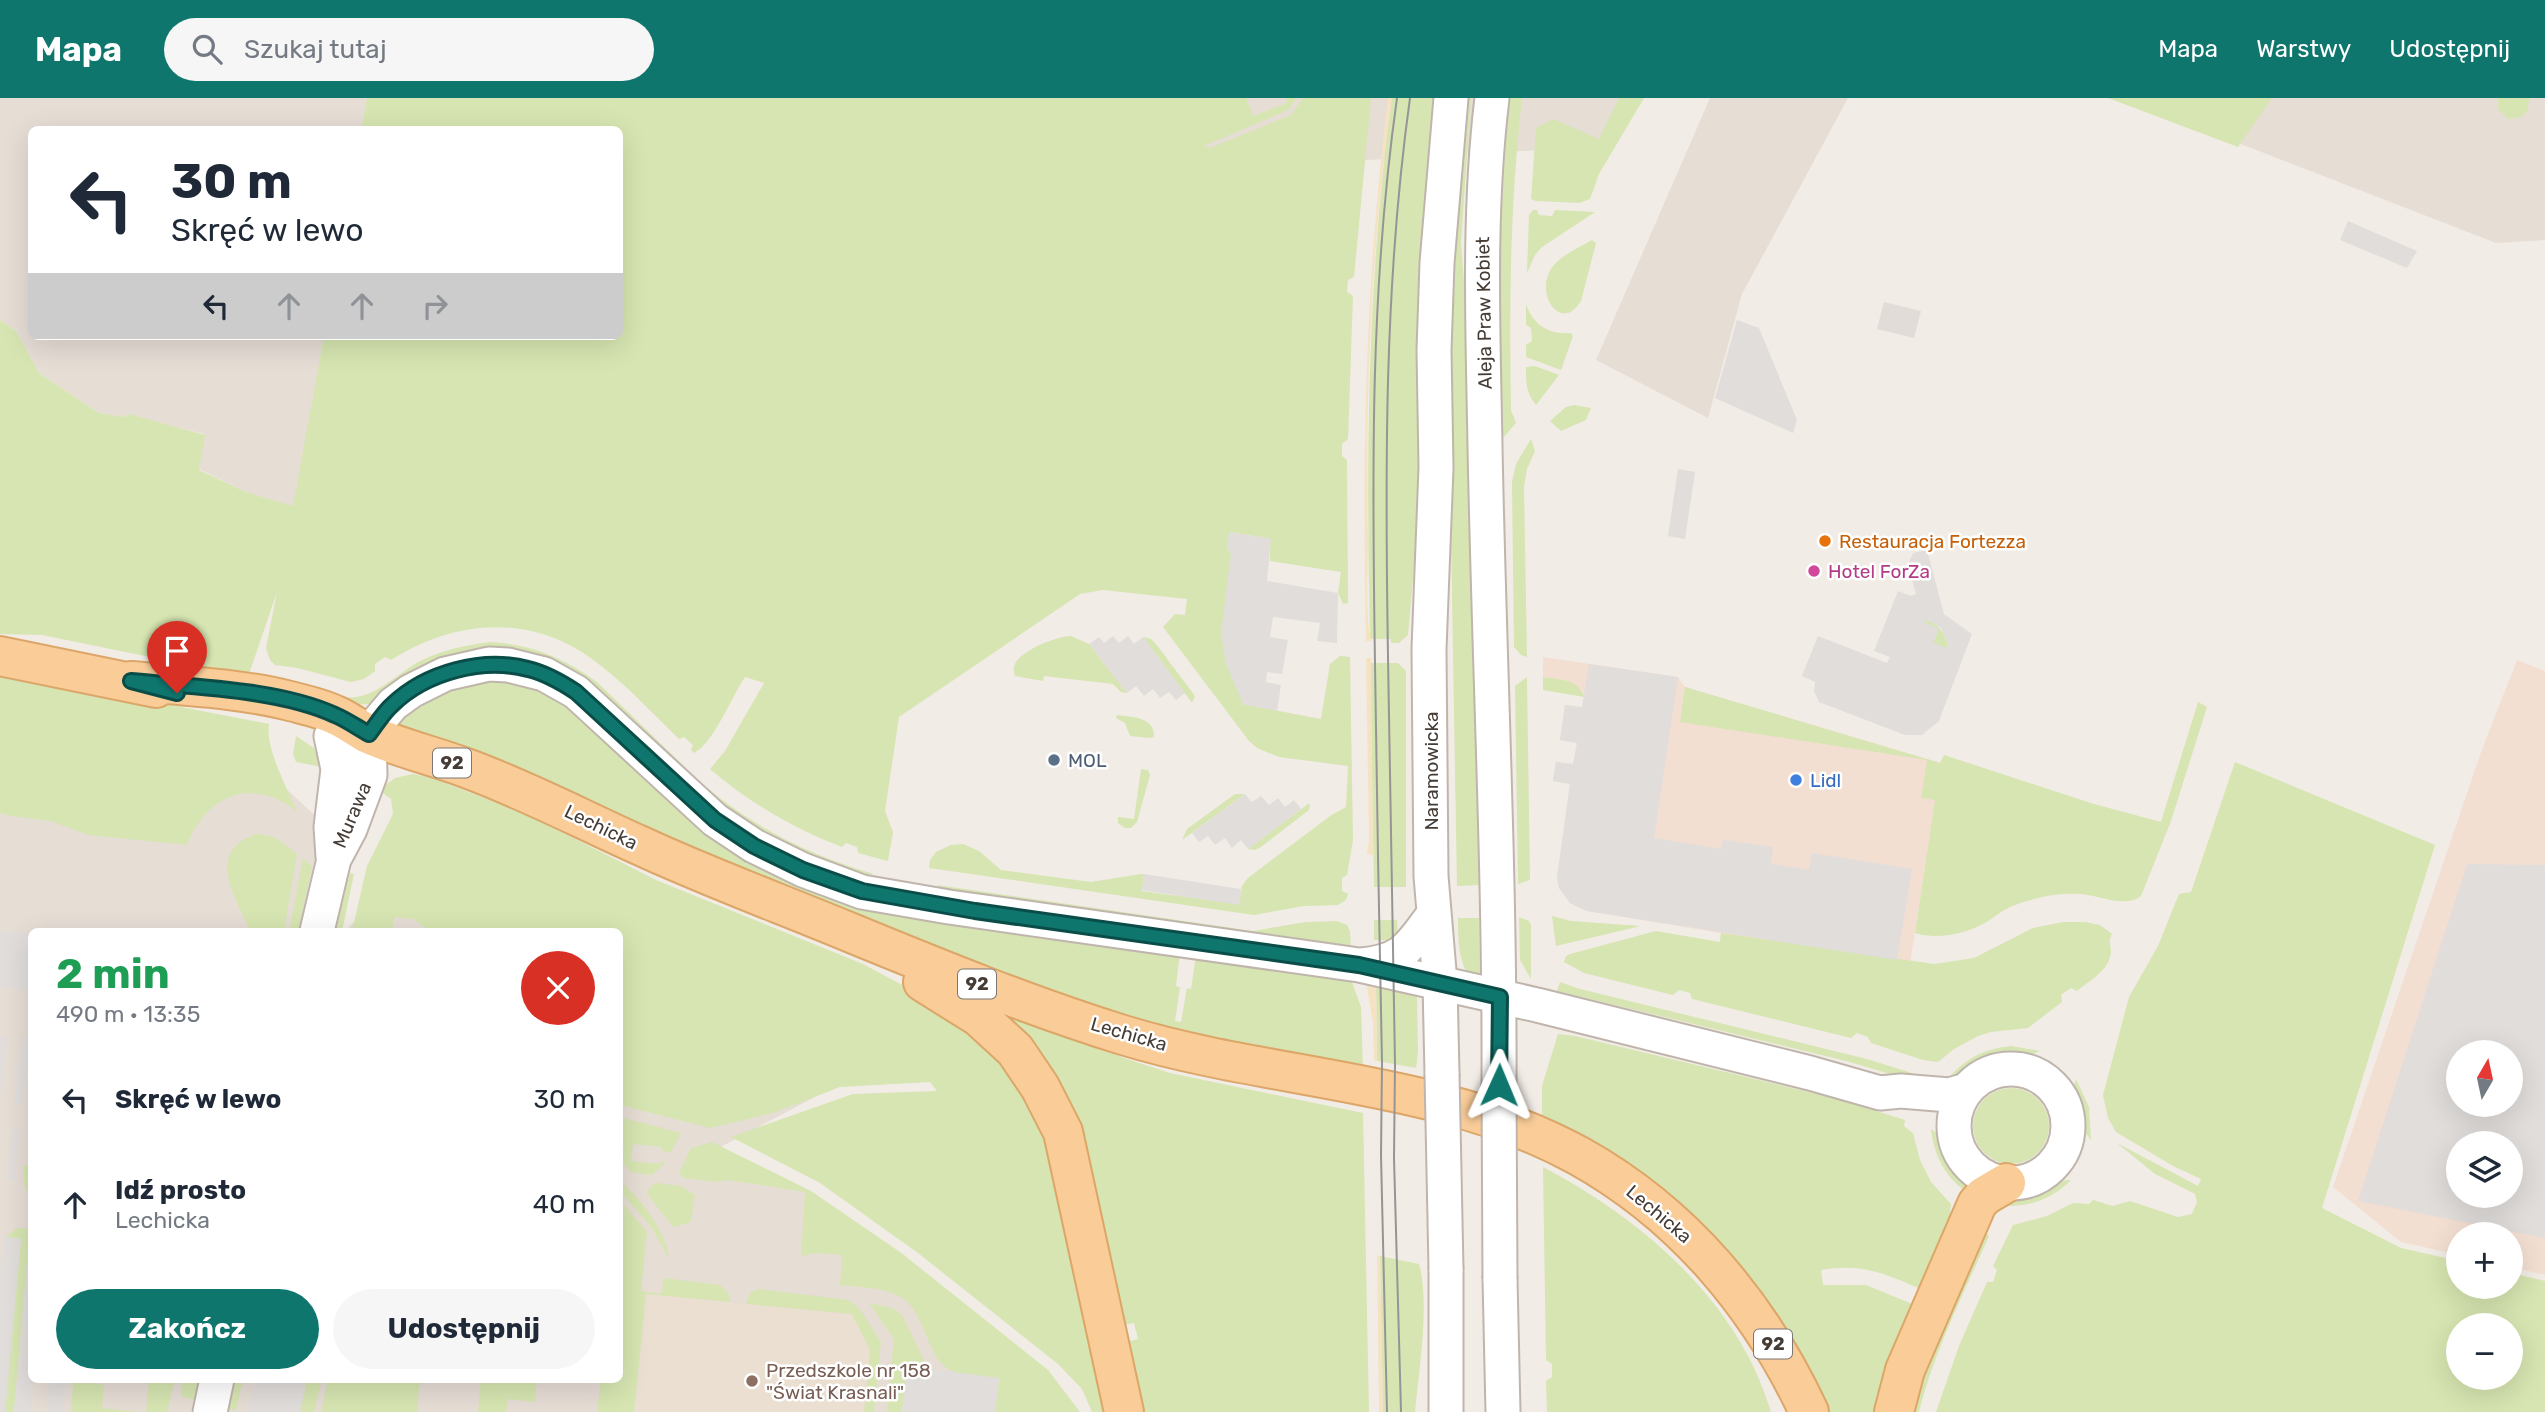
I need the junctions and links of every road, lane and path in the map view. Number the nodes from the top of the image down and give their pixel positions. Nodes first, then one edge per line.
1 (1451, 98) edge
2 (1492, 98) edge
3 (0, 656) edge
4 (131, 681) junction
5 (369, 734) junction
6 (334, 752) junction
7 (334, 859) junction
8 (1434, 914) junction
9 (832, 925) junction
10 (318, 928) edge
11 (1359, 965) junction
12 (1440, 984) junction
13 (1500, 997) junction
14 (1967, 1090) junction
15 (1880, 1093) junction
16 (1954, 1131) junction
17 (2006, 1183) junction
18 (1729, 1280) junction
19 (216, 1383) edge
20 (210, 1412) edge
21 (1124, 1412) edge
22 (1446, 1412) edge
23 (1503, 1412) edge
24 (1783, 1412) edge
25 (1809, 1412) edge
26 (1894, 1412) edge

1 - 8 street, Naramowicka
2 - 13 street, Aleja Praw Kobiet
3 - 4 main road, Lechicka / 92
4 - 5 main road, Lechicka / 92
4 - 6 main road, Lechicka / 92
5 - 6 main road, Lechicka / 92
5 - 7 street, Murawa
5 - 9 main road, Lechicka / 92
5 - 11 street
6 - 7 street, Murawa
7 - 10 street, Murawa
8 - 11 street
8 - 12 street, Naramowicka
9 - 18 main road, Lechicka / 92
9 - 21 main road
11 - 12 street
12 - 13 street
12 - 22 street, Naramowicka, bridge
13 - 15 street
13 - 23 street, bridge
14 - 15 street
14 - 16 street
14 - 17 street
15 - 16 street
16 - 17 street
17 - 26 main road
18 - 24 main road
18 - 25 main road, Lechicka / 92
19 - 20 street

